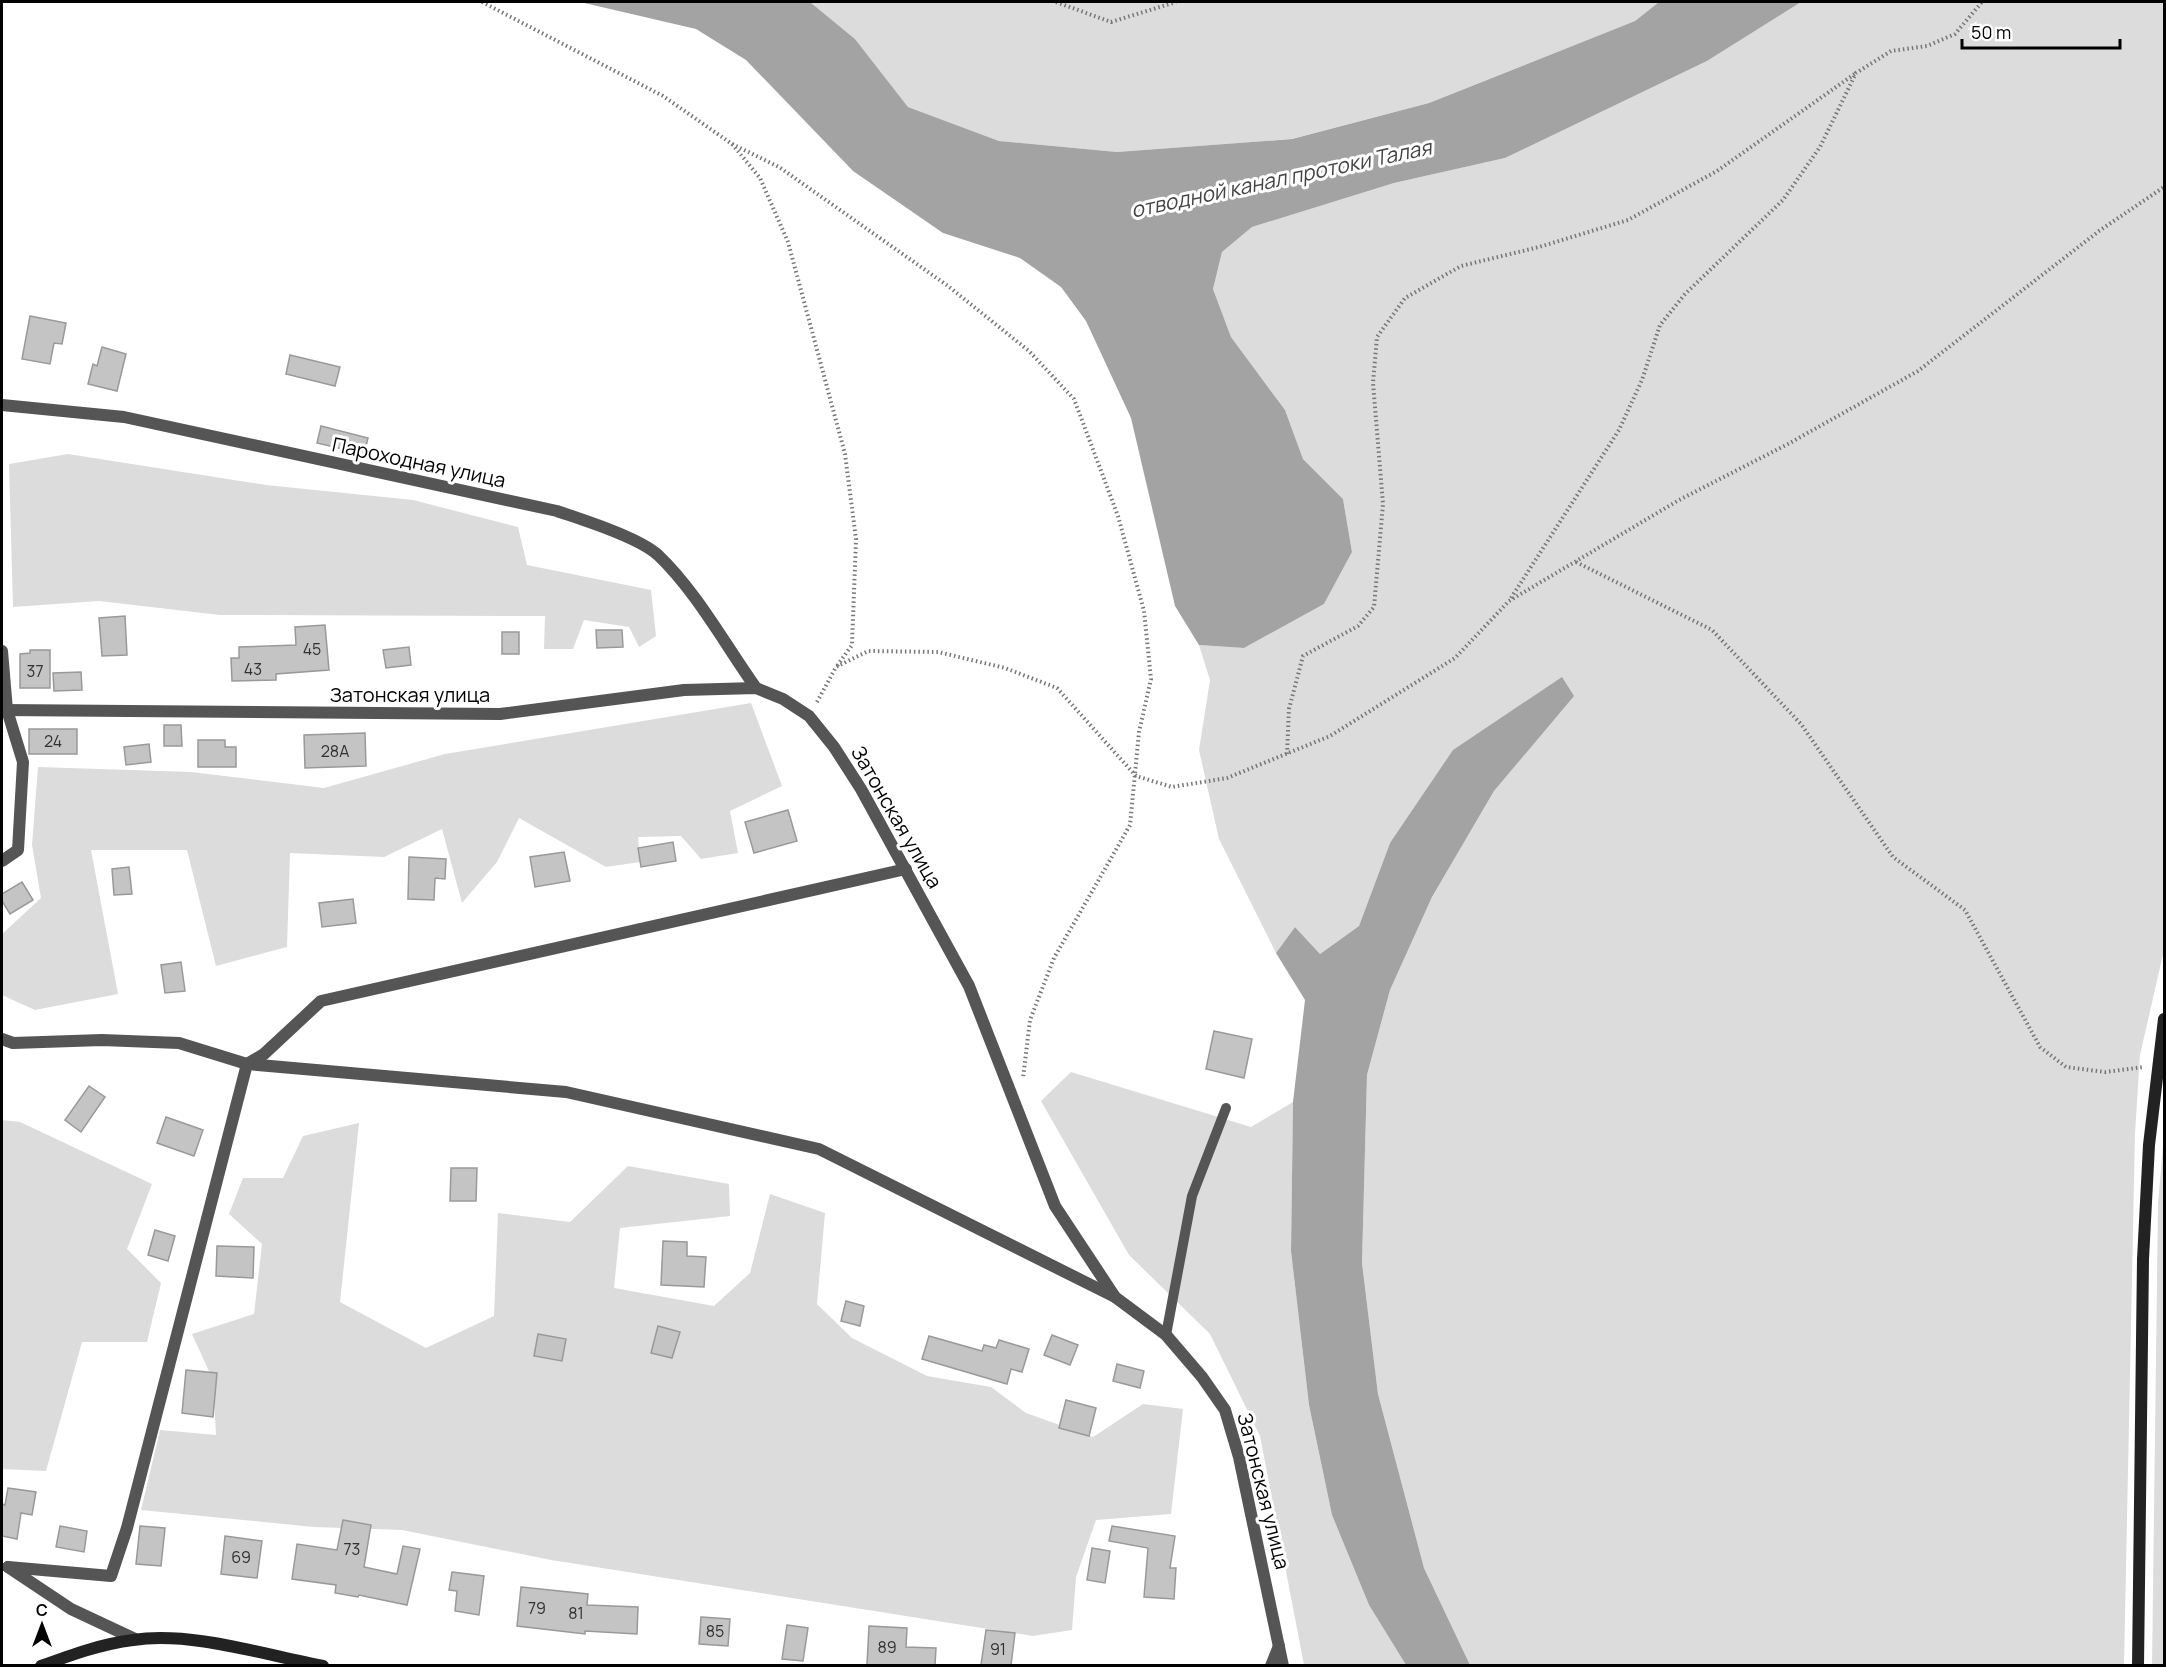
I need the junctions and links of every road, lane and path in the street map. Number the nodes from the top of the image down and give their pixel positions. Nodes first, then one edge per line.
1 (482, 2) edge
2 (1056, 2) edge
3 (1176, 2) edge
4 (1982, 2) edge
5 (1856, 73) junction
6 (732, 144) junction
7 (2164, 187) edge
8 (2, 405) edge
9 (1575, 561) junction
10 (1509, 601) junction
11 (2, 651) edge
12 (836, 667) junction
13 (756, 688) junction
14 (4, 710) edge
15 (809, 716) junction
16 (1287, 754) junction
17 (1136, 776) junction
18 (2, 861) edge
19 (906, 869) junction
20 (2164, 1019) edge
21 (2, 1039) edge
22 (247, 1064) junction
23 (2157, 1065) junction
24 (1226, 1108) dead end
25 (1019, 1111) junction
26 (1115, 1297) junction
27 (1166, 1335) junction
28 (5, 1566) edge
29 (135, 1639) junction
30 (1279, 1645) junction
31 (40, 1665) edge
32 (323, 1665) edge
33 (1270, 1665) edge
34 (1283, 1665) edge
35 (2138, 1665) edge

1 - 6 path
2 - 3 path
4 - 5 path
5 - 10 path
5 - 16 path
6 - 12 path
6 - 17 path
7 - 9 path
8 - 13 street, Пароходная улица
9 - 10 path
9 - 23 path
10 - 16 path
11 - 14 street
12 - 15 path
12 - 17 path
13 - 14 street, Затонская улица
13 - 15 street, Затонская улица
14 - 18 street
15 - 19 street, Затонская улица
16 - 17 path
17 - 25 path
19 - 22 street
19 - 25 street, Затонская улица
20 - 23 street
21 - 22 street
22 - 26 street
22 - 28 street
23 - 35 street
24 - 27 lane
25 - 26 street, Затонская улица
26 - 27 street, Затонская улица
27 - 30 street, Затонская улица
28 - 29 street
29 - 31 street
29 - 32 street
30 - 33 street
30 - 34 street, Затонская улица

